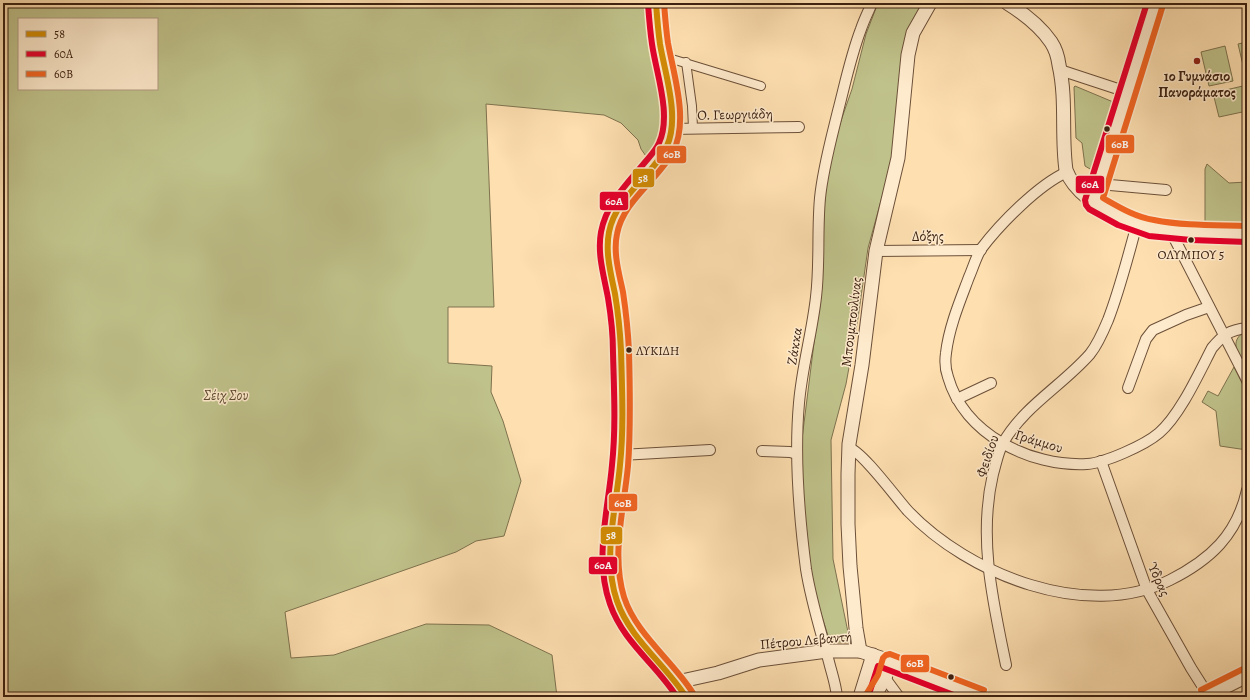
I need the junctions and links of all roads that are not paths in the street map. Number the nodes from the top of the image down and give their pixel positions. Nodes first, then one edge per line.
1 (656, 3) edge
2 (872, 3) edge
3 (930, 3) edge
4 (1007, 3) edge
5 (1155, 3) edge
6 (662, 56) junction
7 (686, 62) junction
8 (1060, 70) junction
9 (760, 86) dead end
10 (1127, 92) junction
11 (799, 127) dead end
12 (693, 128) junction
13 (671, 129) junction
14 (1067, 172) junction
15 (1099, 184) junction
16 (1166, 190) dead end
17 (1093, 202) junction
18 (1137, 224) junction
19 (1170, 230) junction
20 (1247, 234) edge
21 (981, 250) junction
22 (876, 251) junction
23 (1209, 307) junction
24 (1247, 328) edge
25 (1224, 335) junction
26 (1247, 380) edge
27 (991, 383) dead end
28 (1128, 388) dead end
29 (957, 399) junction
30 (1003, 444) junction
31 (849, 448) junction
32 (710, 450) dead end
33 (762, 451) dead end
34 (797, 454) junction
35 (621, 455) junction
36 (1101, 461) junction
37 (1247, 490) edge
38 (988, 568) junction
39 (1147, 590) junction
40 (826, 652) junction
41 (867, 653) junction
42 (890, 662) junction
43 (1006, 665) dead end
44 (1247, 676) edge
45 (885, 678) junction
46 (677, 682) junction
47 (1209, 696) edge
48 (686, 697) edge
49 (837, 697) edge
50 (860, 697) edge
51 (874, 697) edge
52 (899, 697) edge
53 (981, 697) edge

1 - 6 main road
2 - 34 street, Ζάκκα
3 - 22 street, Μπουμπουλίνας
4 - 8 street
5 - 10 street
6 - 7 street
6 - 13 main road
7 - 9 street
7 - 12 street
8 - 10 street
8 - 14 street
10 - 15 street
11 - 12 street, Ο. Γεωργιάδη
12 - 13 street, Ο. Γεωργιάδη
13 - 35 main road
14 - 17 street
14 - 21 street, Γράμμου
15 - 16 street
15 - 17 street
17 - 18 street
18 - 19 street
18 - 30 street, Φειδίου
19 - 20 street
19 - 23 street
21 - 22 street, Δόξης
21 - 29 street, Γράμμου
22 - 31 street, Μπουμπουλίνας
23 - 25 street
23 - 28 street
24 - 25 street, Γράμμου
25 - 26 street
25 - 36 street, Γράμμου
27 - 29 street
29 - 30 street, Γράμμου
30 - 36 street, Γράμμου
30 - 38 street, Φειδίου
31 - 38 street
31 - 41 street, Μπουμπουλίνας
32 - 35 street
33 - 34 street
34 - 40 street, Ζάκκα
35 - 46 main road
36 - 39 street, Ύδρας
37 - 39 street
38 - 39 street
38 - 43 street, Φειδίου
39 - 47 street, Ύδρας
40 - 41 street, Πέτρου Λεβαντή
40 - 46 street, Πέτρου Λεβαντή
40 - 49 street, Ζάκκα
41 - 42 street, Πέτρου Λεβαντή
41 - 50 street
42 - 45 street
42 - 53 street, Πέτρου Λεβαντή
44 - 47 street
45 - 51 street
45 - 52 street
46 - 48 main road

